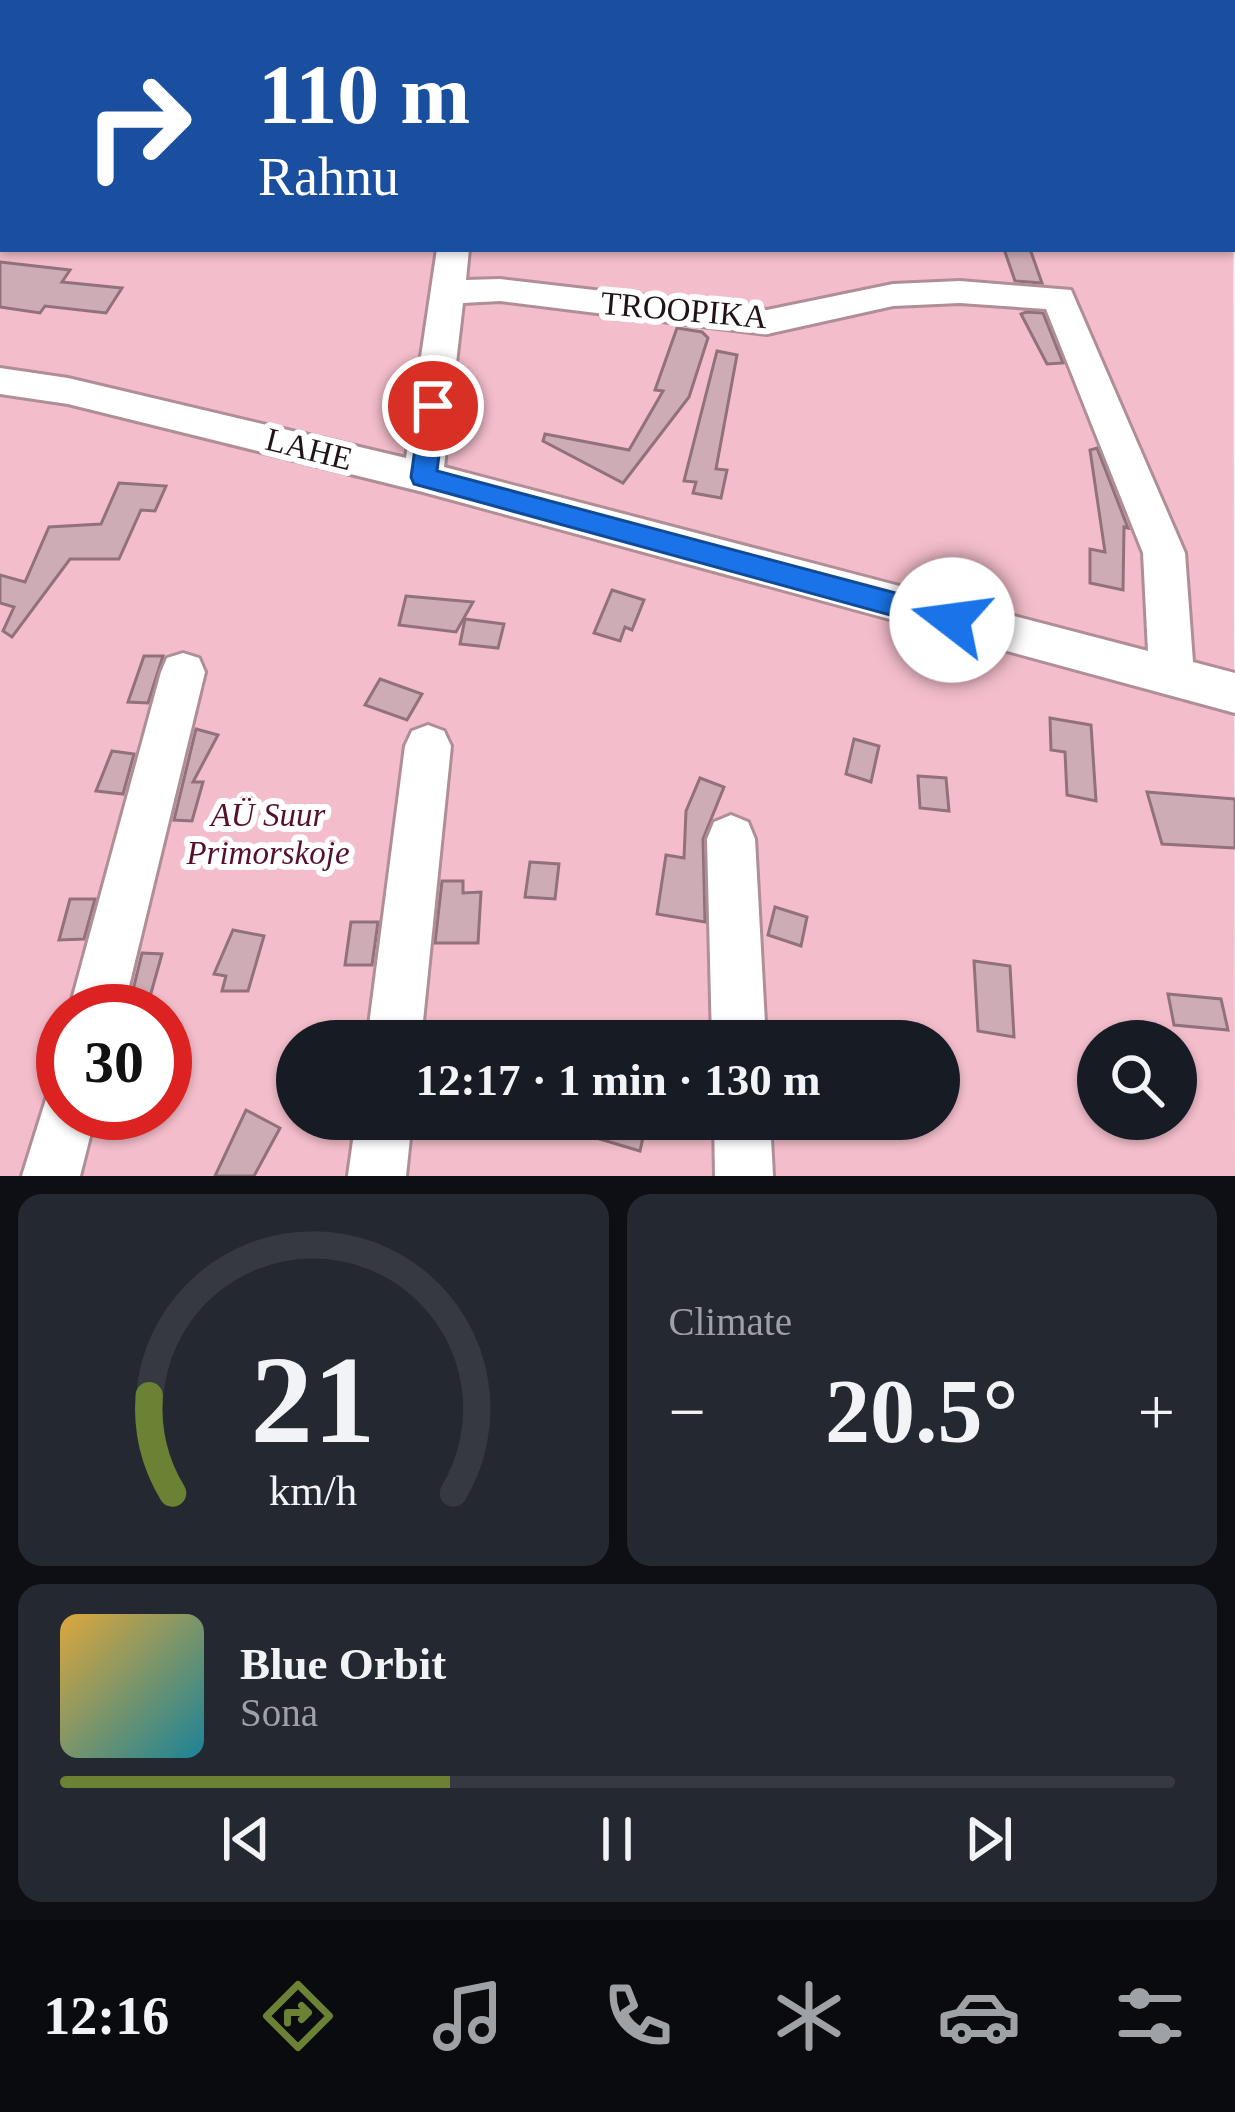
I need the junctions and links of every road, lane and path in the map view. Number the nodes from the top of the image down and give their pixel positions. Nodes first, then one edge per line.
1 (453, 252) edge
2 (450, 292) junction
3 (0, 382) edge
4 (423, 477) junction
5 (183, 672) dead end
6 (1172, 678) junction
7 (1235, 693) edge
8 (428, 746) dead end
9 (730, 839) dead end
10 (103, 984) edge
11 (396, 1020) edge
12 (738, 1020) edge
13 (61, 1140) edge
14 (381, 1140) edge
15 (743, 1140) edge
16 (51, 1176) edge
17 (377, 1176) edge
18 (744, 1176) edge

1 - 2 street
2 - 4 street
2 - 6 street, TROOPIKA
3 - 4 street, LAHE
4 - 6 street, LAHE
5 - 10 street
6 - 7 street, LAHE
8 - 11 street
9 - 12 street
13 - 16 street
14 - 17 street
15 - 18 street

